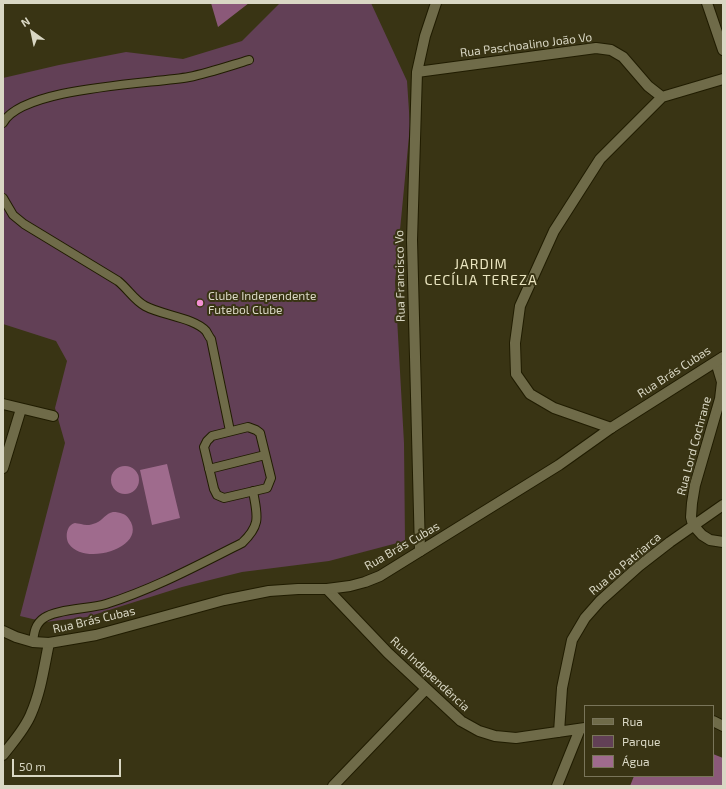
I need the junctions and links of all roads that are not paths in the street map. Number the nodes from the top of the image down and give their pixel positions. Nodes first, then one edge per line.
1 (436, 3) edge
2 (707, 3) edge
3 (723, 50) edge
4 (249, 60) dead end
5 (417, 72) junction
6 (723, 79) edge
7 (662, 97) junction
8 (3, 123) edge
9 (3, 198) edge
10 (719, 359) edge
11 (3, 404) edge
12 (21, 409) junction
13 (53, 416) dead end
14 (611, 428) junction
15 (230, 431) junction
16 (265, 455) junction
17 (3, 468) edge
18 (209, 469) junction
19 (253, 491) junction
20 (723, 505) edge
21 (694, 525) junction
22 (723, 542) edge
23 (420, 551) junction
24 (327, 589) junction
25 (3, 631) edge
26 (33, 642) junction
27 (49, 644) junction
28 (426, 689) junction
29 (582, 729) edge
30 (559, 732) junction
31 (3, 755) edge
32 (333, 786) edge
33 (557, 786) edge

1 - 5 street, Rua Francisco Vo
2 - 3 street
4 - 8 lane
5 - 7 street, Rua Paschoalino João Vo
5 - 23 street, Rua Francisco Vo
6 - 7 street
7 - 14 street
9 - 15 lane
10 - 14 street, Rua Brás Cubas
10 - 21 street, Rua Lord Cochrane
11 - 12 street
12 - 13 street
12 - 17 street
14 - 23 street, Rua Brás Cubas
15 - 16 lane
15 - 18 lane
16 - 18 lane
16 - 19 lane
18 - 19 lane
19 - 26 lane
20 - 21 street, Rua do Patriarca
21 - 22 street
21 - 30 street, Rua do Patriarca
23 - 24 street, Rua Brás Cubas
24 - 27 street, Rua Brás Cubas
24 - 28 street, Rua Independência
25 - 26 street, Rua Brás Cubas
26 - 27 street, Rua Brás Cubas
27 - 31 street
28 - 30 street, Rua Independência
28 - 32 street
29 - 30 street, Rua Independência
29 - 33 street

